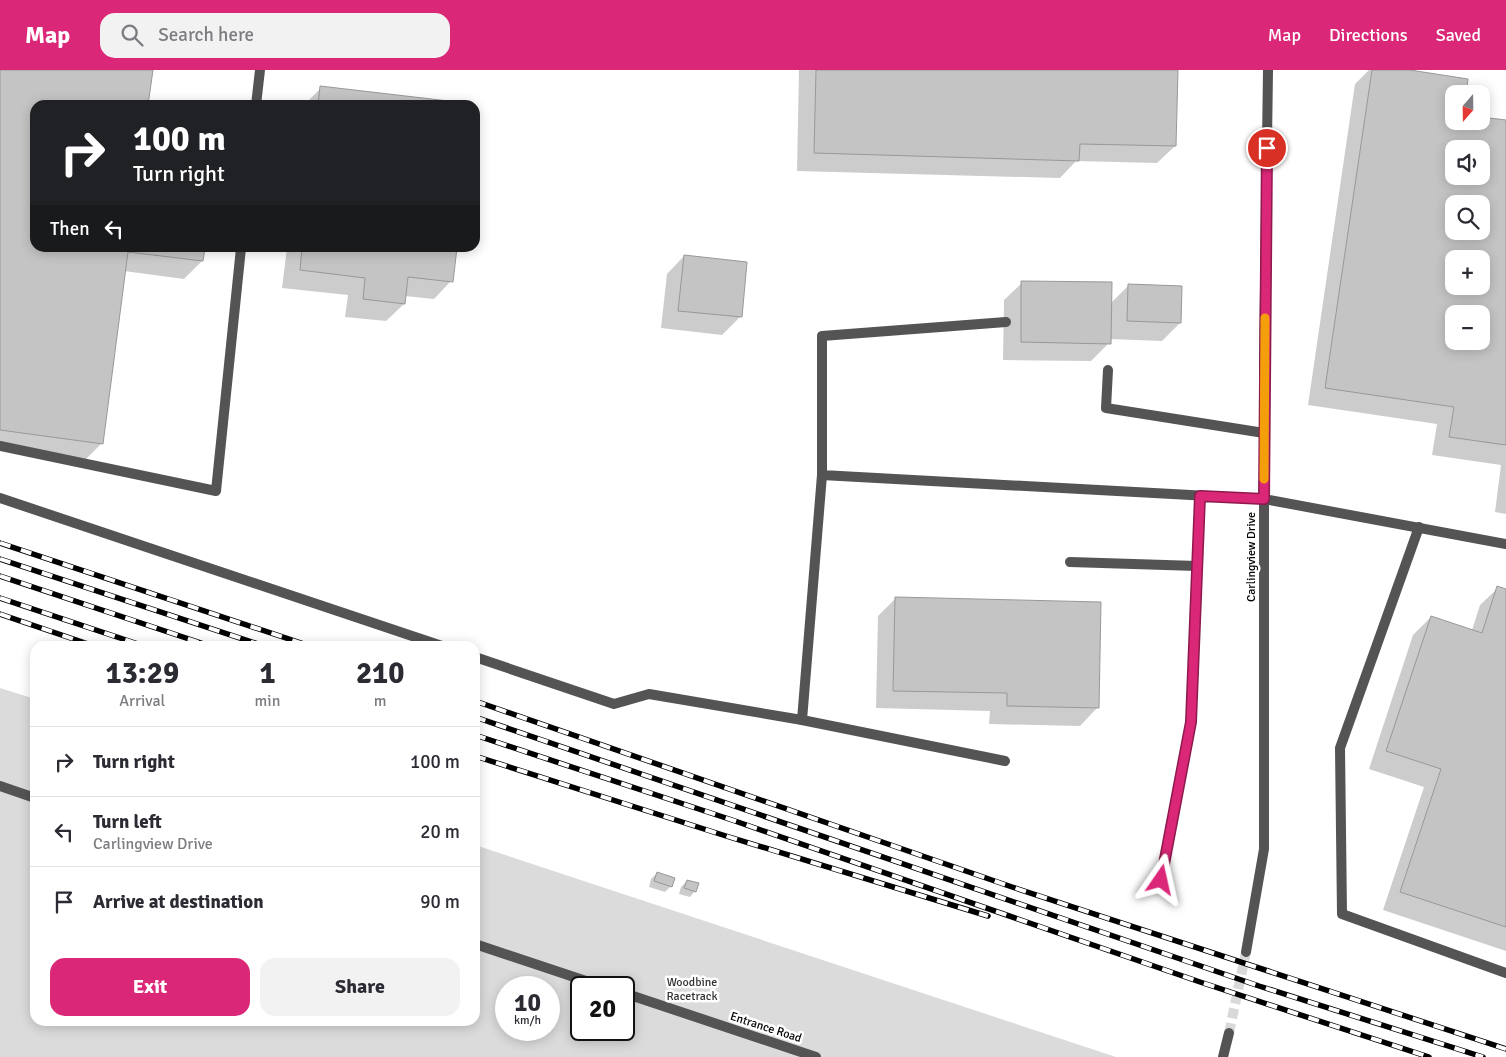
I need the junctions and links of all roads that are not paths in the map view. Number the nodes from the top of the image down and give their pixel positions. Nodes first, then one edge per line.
1 (260, 70) edge
2 (1268, 70) edge
3 (257, 100) edge
4 (241, 252) edge
5 (1006, 322) dead end
6 (1108, 370) dead end
7 (1264, 433) junction
8 (0, 446) edge
9 (822, 475) junction
10 (1200, 496) junction
11 (0, 498) edge
12 (1264, 499) junction
13 (1420, 527) junction
14 (1506, 544) edge
15 (1070, 562) dead end
16 (1197, 566) junction
17 (427, 641) edge
18 (480, 659) edge
19 (802, 720) junction
20 (1005, 761) dead end
21 (0, 786) edge
22 (30, 796) edge
23 (1161, 880) dead end
24 (480, 946) edge
25 (1246, 952) tunnel mouth
26 (1506, 973) edge
27 (570, 976) edge
28 (635, 997) edge
29 (1229, 1033) tunnel mouth
30 (816, 1057) edge
31 (1223, 1057) edge

1 - 3 street
2 - 7 street, Carlingview Drive
4 - 8 street
5 - 9 street
6 - 7 street
7 - 12 street, Carlingview Drive
9 - 10 street
9 - 19 street
10 - 12 street
10 - 16 street
11 - 17 street
12 - 13 street
12 - 25 street, Carlingview Drive
13 - 14 street
13 - 26 street
15 - 16 street
16 - 23 street
18 - 19 street
19 - 20 street
21 - 22 street
24 - 27 street
28 - 30 street, Entrance Road
29 - 31 street

